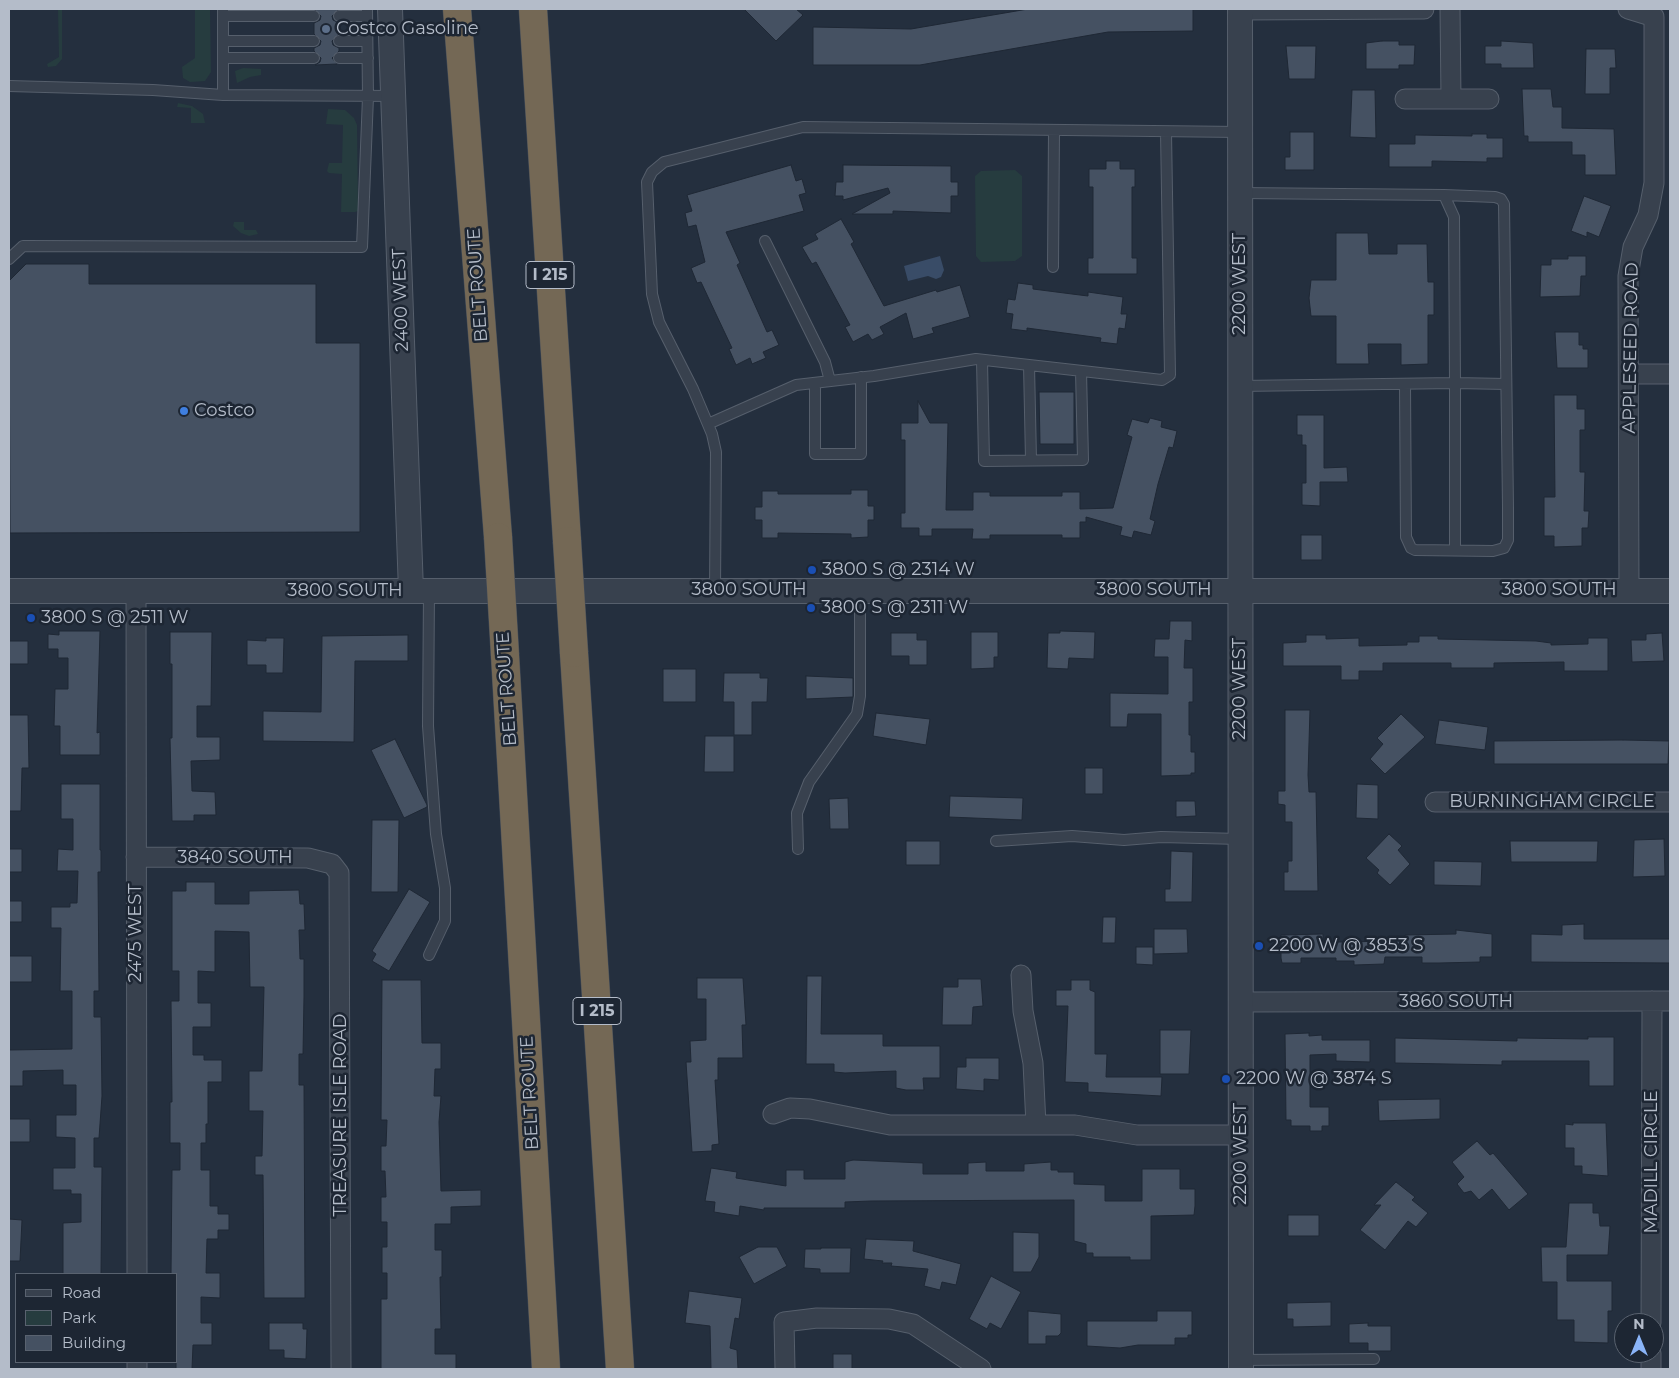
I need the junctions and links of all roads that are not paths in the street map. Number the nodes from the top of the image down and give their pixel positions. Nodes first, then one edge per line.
1 (390, 9) edge
2 (457, 9) edge
3 (533, 9) edge
4 (1240, 9) edge
5 (1424, 9) edge
6 (1450, 9) edge
7 (1628, 9) edge
8 (223, 13) edge
9 (367, 13) edge
10 (314, 16) dead end
11 (339, 16) dead end
12 (223, 41) junction
13 (314, 41) dead end
14 (339, 41) dead end
15 (367, 41) junction
16 (223, 58) junction
17 (314, 58) dead end
18 (339, 58) dead end
19 (368, 58) junction
20 (9, 86) edge
21 (223, 95) junction
22 (394, 96) junction
23 (368, 97) junction
24 (1406, 99) dead end
25 (1451, 99) junction
26 (1489, 99) dead end
27 (1054, 131) junction
28 (1166, 132) junction
29 (1240, 132) junction
30 (1240, 193) junction
31 (1444, 195) junction
32 (765, 241) dead end
33 (9, 259) edge
34 (1052, 268) dead end
35 (982, 360) junction
36 (1030, 365) junction
37 (1081, 371) junction
38 (1629, 374) junction
39 (1670, 374) edge
40 (862, 377) junction
41 (830, 381) junction
42 (815, 383) junction
43 (1455, 383) junction
44 (1405, 384) junction
45 (1506, 384) junction
46 (1240, 386) junction
47 (708, 424) junction
48 (1031, 460) junction
49 (1455, 550) junction
50 (715, 590) junction
51 (860, 590) junction
52 (1239, 590) junction
53 (1629, 590) junction
54 (136, 591) junction
55 (420, 591) junction
56 (1670, 591) edge
57 (9, 592) edge
58 (1435, 802) dead end
59 (1670, 802) edge
60 (1240, 839) junction
61 (996, 841) dead end
62 (798, 849) dead end
63 (136, 858) junction
64 (332, 864) joint
65 (430, 955) dead end
66 (1021, 976) dead end
67 (1661, 1001) edge
68 (1242, 1002) junction
69 (773, 1114) dead end
70 (1036, 1125) junction
71 (1242, 1135) junction
72 (137, 1273) edge
73 (1652, 1313) edge
74 (1374, 1359) dead end
75 (1241, 1365) edge
76 (341, 1369) edge
77 (546, 1369) edge
78 (620, 1369) edge
79 (785, 1369) edge
80 (981, 1369) edge

1 - 22 street, 2400 WEST
2 - 77 highway, BELT ROUTE, bridge
3 - 78 highway, I 215, bridge
4 - 5 street
4 - 29 street, 2200 WEST
6 - 25 street
7 - 38 street, APPLESEED ROAD
8 - 10 lane
8 - 12 lane
9 - 11 lane
9 - 15 lane
12 - 13 lane
12 - 16 lane
14 - 15 lane
15 - 19 lane
16 - 17 lane
16 - 21 lane
18 - 19 lane
19 - 23 lane
20 - 21 lane
21 - 23 lane
22 - 23 lane
22 - 55 street, 2400 WEST
23 - 33 lane
24 - 25 street
25 - 26 street
27 - 28 lane
27 - 34 lane
27 - 47 lane
28 - 29 lane
28 - 37 lane
29 - 30 street, 2200 WEST
30 - 31 lane
30 - 46 street, 2200 WEST
31 - 43 lane
31 - 45 lane
32 - 41 lane
35 - 36 lane
35 - 40 lane
35 - 48 lane
36 - 37 lane
36 - 48 lane
37 - 48 lane
38 - 39 street
38 - 53 street, APPLESEED ROAD
40 - 41 lane
40 - 42 lane
41 - 42 lane
42 - 47 lane
43 - 44 lane
43 - 45 lane
43 - 49 lane
44 - 46 lane
44 - 49 lane
45 - 49 lane
46 - 52 street, 2200 WEST
47 - 50 lane
50 - 51 street, 3800 SOUTH
50 - 55 street, 3800 SOUTH
51 - 52 street, 3800 SOUTH
51 - 62 lane
52 - 53 street, 3800 SOUTH
52 - 60 street, 2200 WEST
53 - 56 street, 3800 SOUTH
54 - 55 street, 3800 SOUTH
54 - 57 street, 3800 SOUTH
54 - 63 street, 2475 WEST
55 - 65 lane
58 - 59 street, BURNINGHAM CIRCLE
60 - 61 lane
60 - 68 street, 2200 WEST
63 - 64 street, 3840 SOUTH
63 - 72 street, 2475 WEST
64 - 76 street, TREASURE ISLE ROAD
66 - 70 street
67 - 68 street, 3860 SOUTH
67 - 73 street, MADILL CIRCLE
68 - 71 street, 2200 WEST
69 - 70 street
70 - 71 street
71 - 75 street, 2200 WEST
74 - 75 lane
79 - 80 street

